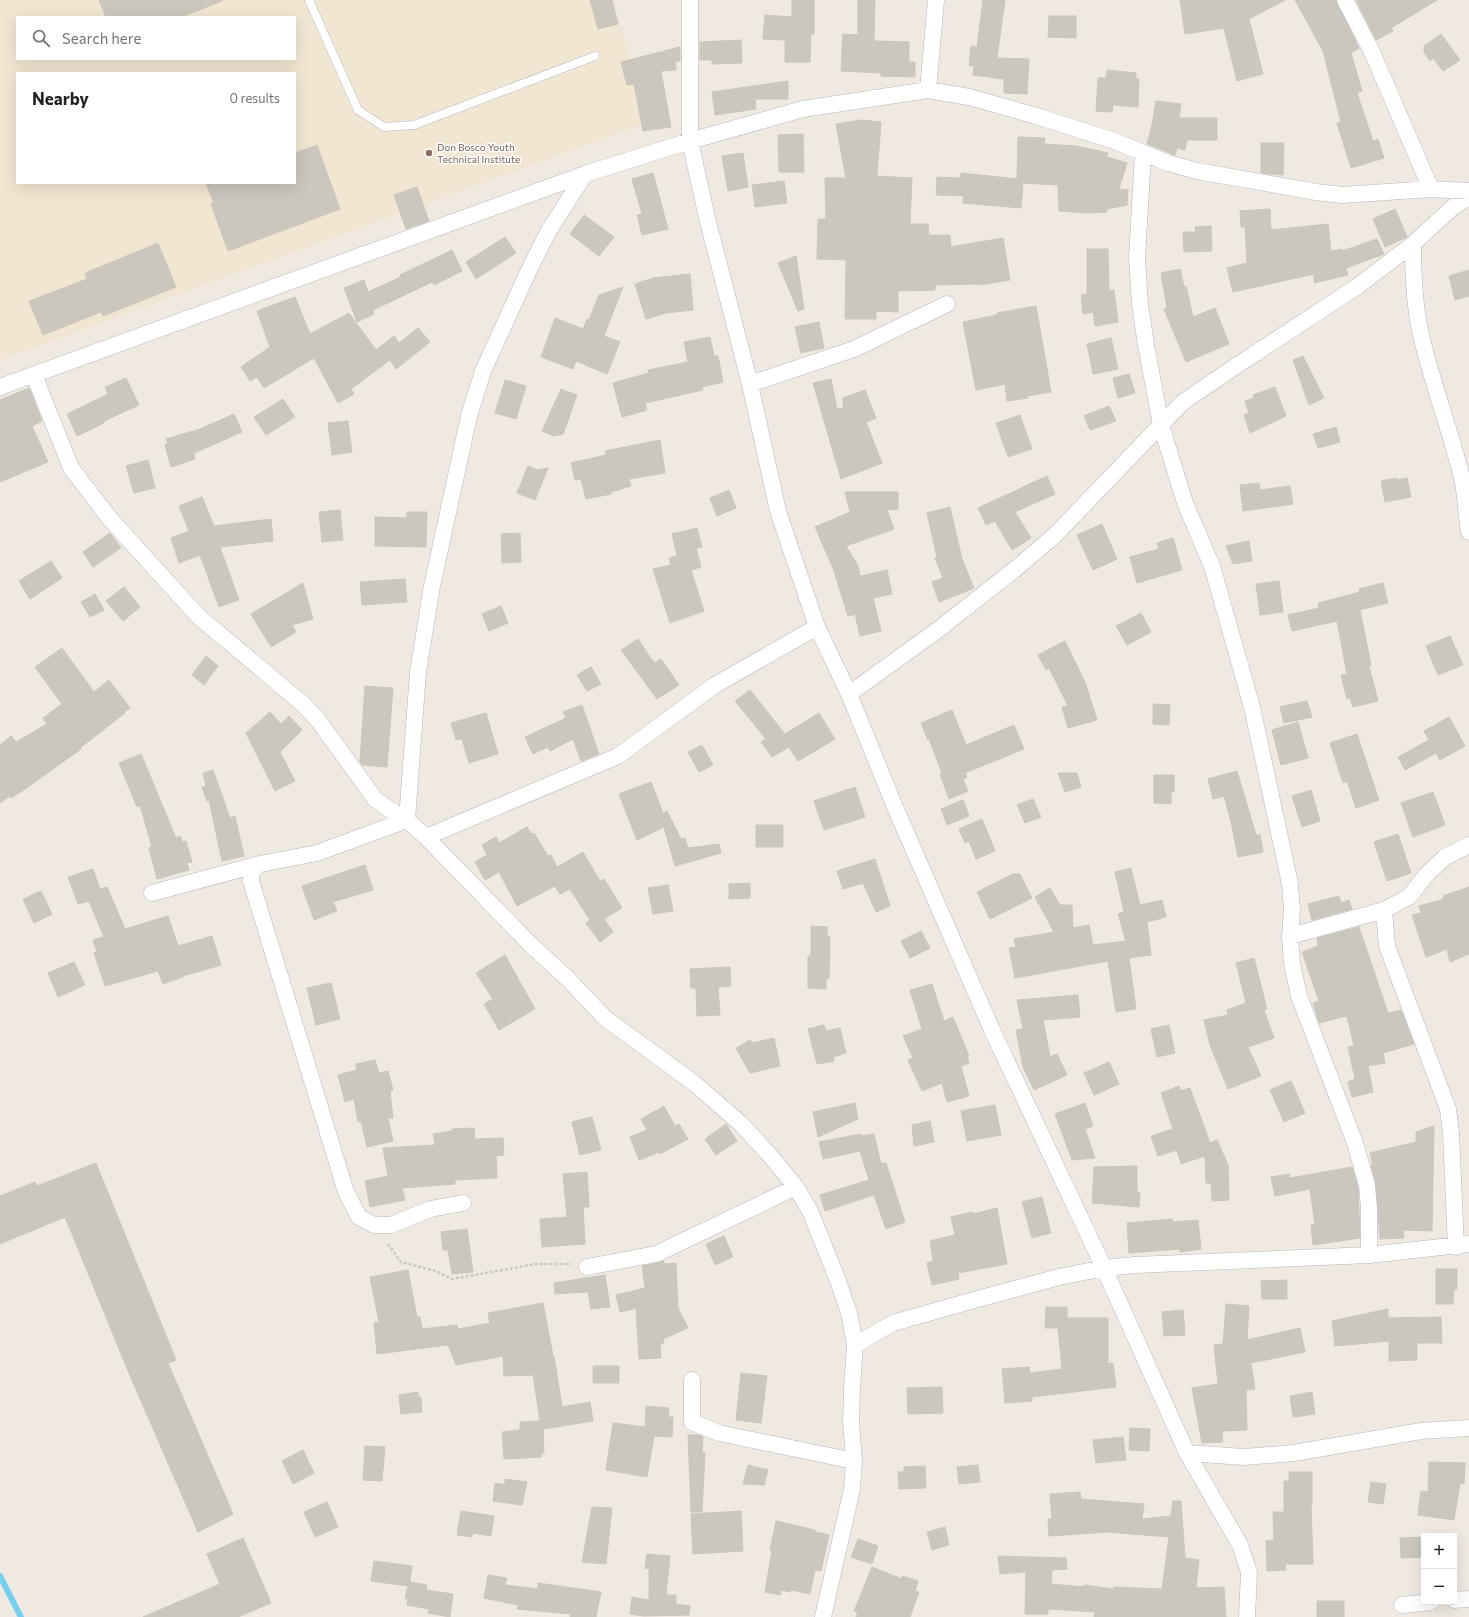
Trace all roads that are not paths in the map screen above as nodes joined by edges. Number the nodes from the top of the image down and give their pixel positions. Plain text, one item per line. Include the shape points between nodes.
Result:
1 (309, 0) edge
2 (690, 0) edge
3 (936, 0) edge
4 (1345, 0) edge
5 (595, 56) dead end
6 (928, 90) junction
7 (690, 141) junction
8 (1143, 154) junction
9 (585, 174) junction
10 (1431, 188) junction
11 (1469, 191) edge
12 (1469, 198) edge
13 (1413, 244) junction
14 (947, 304) dead end
15 (34, 375) junction
16 (750, 384) junction
17 (0, 387) edge
18 (1161, 425) junction
19 (1469, 532) edge
20 (817, 626) junction
21 (849, 694) junction
22 (408, 820) junction
23 (426, 837) junction
24 (1469, 845) edge
25 (260, 864) junction
26 (152, 893) dead end
27 (1384, 910) junction
28 (1290, 936) junction
29 (796, 1187) junction
30 (462, 1203) dead end
31 (1462, 1245) edge
32 (1369, 1256) junction
33 (587, 1267) road end
34 (1104, 1268) junction
35 (855, 1345) junction
36 (692, 1380) dead end
37 (1469, 1428) edge
38 (1187, 1453) junction
39 (854, 1461) junction
40 (1469, 1599) edge
41 (1457, 1600) edge
42 (1421, 1603) edge
43 (1402, 1605) dead end
44 (823, 1617) edge
45 (1247, 1617) edge

1 - 5 lane via 358,110 384,127 414,125
2 - 7 street
3 - 6 street
4 - 10 street via 1372,52
6 - 7 street via 803,109
6 - 8 street via 969,97 1033,115 1112,140
7 - 9 street
7 - 16 street
8 - 10 street via 1197,171 1342,196
8 - 18 street via 1138,258 1140,304
9 - 15 street
9 - 22 street via 548,232 529,270 483,371 469,416 432,586 419,665
10 - 11 street
12 - 13 street via 1454,207
13 - 18 street via 1358,286 1184,402
13 - 19 street via 1413,282 1420,333 1462,480
14 - 16 street via 854,349
15 - 17 street
15 - 22 street via 71,468 111,520 199,617 313,714 375,799
16 - 20 street via 778,511
18 - 21 street via 1055,535 939,630
18 - 28 street via 1185,504 1212,566 1252,707 1290,884
20 - 21 street
20 - 23 street via 715,684 618,756
21 - 34 street via 989,1023
22 - 23 street
22 - 25 street via 317,853
23 - 29 street via 605,1018 694,1083 741,1124
24 - 27 street via 1445,857 1426,874 1409,897
25 - 26 street
25 - 30 street via 252,871 251,881 346,1192 359,1217 374,1225 391,1225 430,1209
27 - 28 street
27 - 31 street via 1387,946 1448,1109
28 - 32 street via 1292,964 1299,996 1355,1143 1367,1185
29 - 33 street via 656,1254
29 - 35 street via 810,1211 837,1278 849,1313
31 - 32 street
32 - 34 street
34 - 35 street via 893,1323
34 - 38 street
35 - 39 street via 851,1421
36 - 39 street via 692,1422 719,1433
37 - 38 street via 1421,1431 1294,1453 1244,1457
38 - 45 street via 1240,1545 1249,1572
39 - 44 street via 852,1489
40 - 41 street
42 - 43 street

